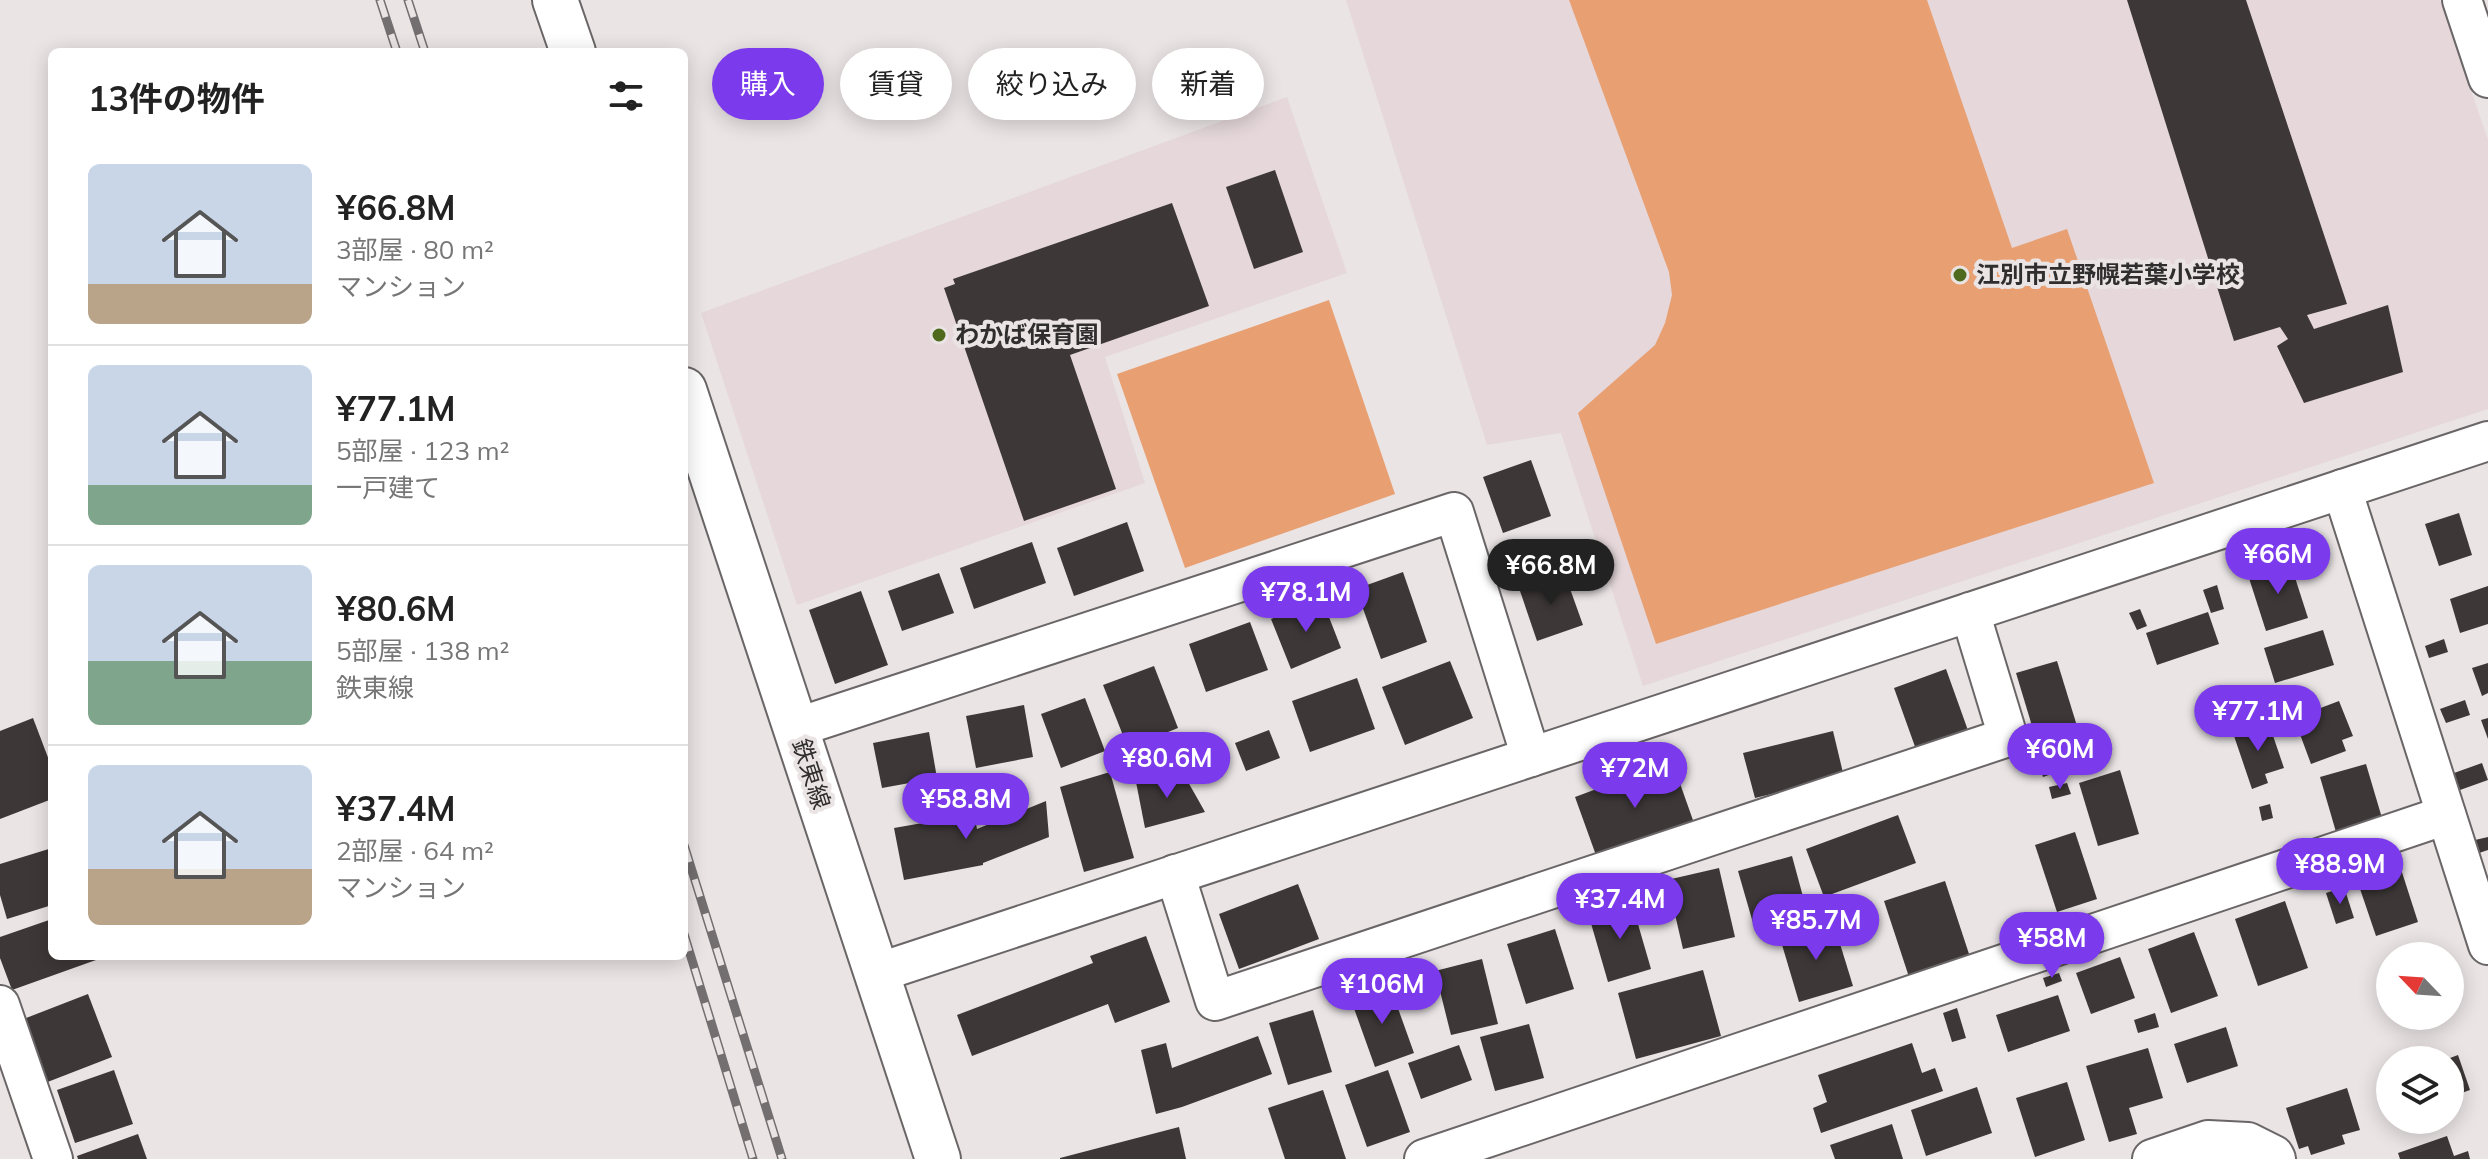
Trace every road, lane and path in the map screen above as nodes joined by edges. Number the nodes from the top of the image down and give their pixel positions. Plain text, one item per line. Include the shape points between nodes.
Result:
1 (555, 0) edge
2 (2462, 0) edge
3 (572, 48) edge
4 (2488, 78) edge
5 (688, 402) edge
6 (2488, 441) edge
7 (2342, 489) junction
8 (1970, 612) junction
9 (795, 728) junction
10 (1531, 757) junction
11 (2446, 815) junction
12 (1175, 874) junction
13 (2488, 945) edge
14 (877, 973) junction
15 (0, 1005) edge
16 (53, 1159) edge
17 (938, 1159) edge
18 (1424, 1159) edge
19 (2152, 1159) edge
20 (2276, 1159) edge

1 - 3 street
2 - 4 street
5 - 9 street, 鉄東線
6 - 7 street
7 - 8 street
7 - 11 street
8 - 10 street
8 - 12 street via 2008,737 1215,1001
9 - 10 street via 1454,512
9 - 14 street, 鉄東線
10 - 12 street
11 - 13 street
11 - 18 street
12 - 14 street
14 - 17 street, 鉄東線
15 - 16 street
19 - 20 street via 2208,1140 2248,1142

